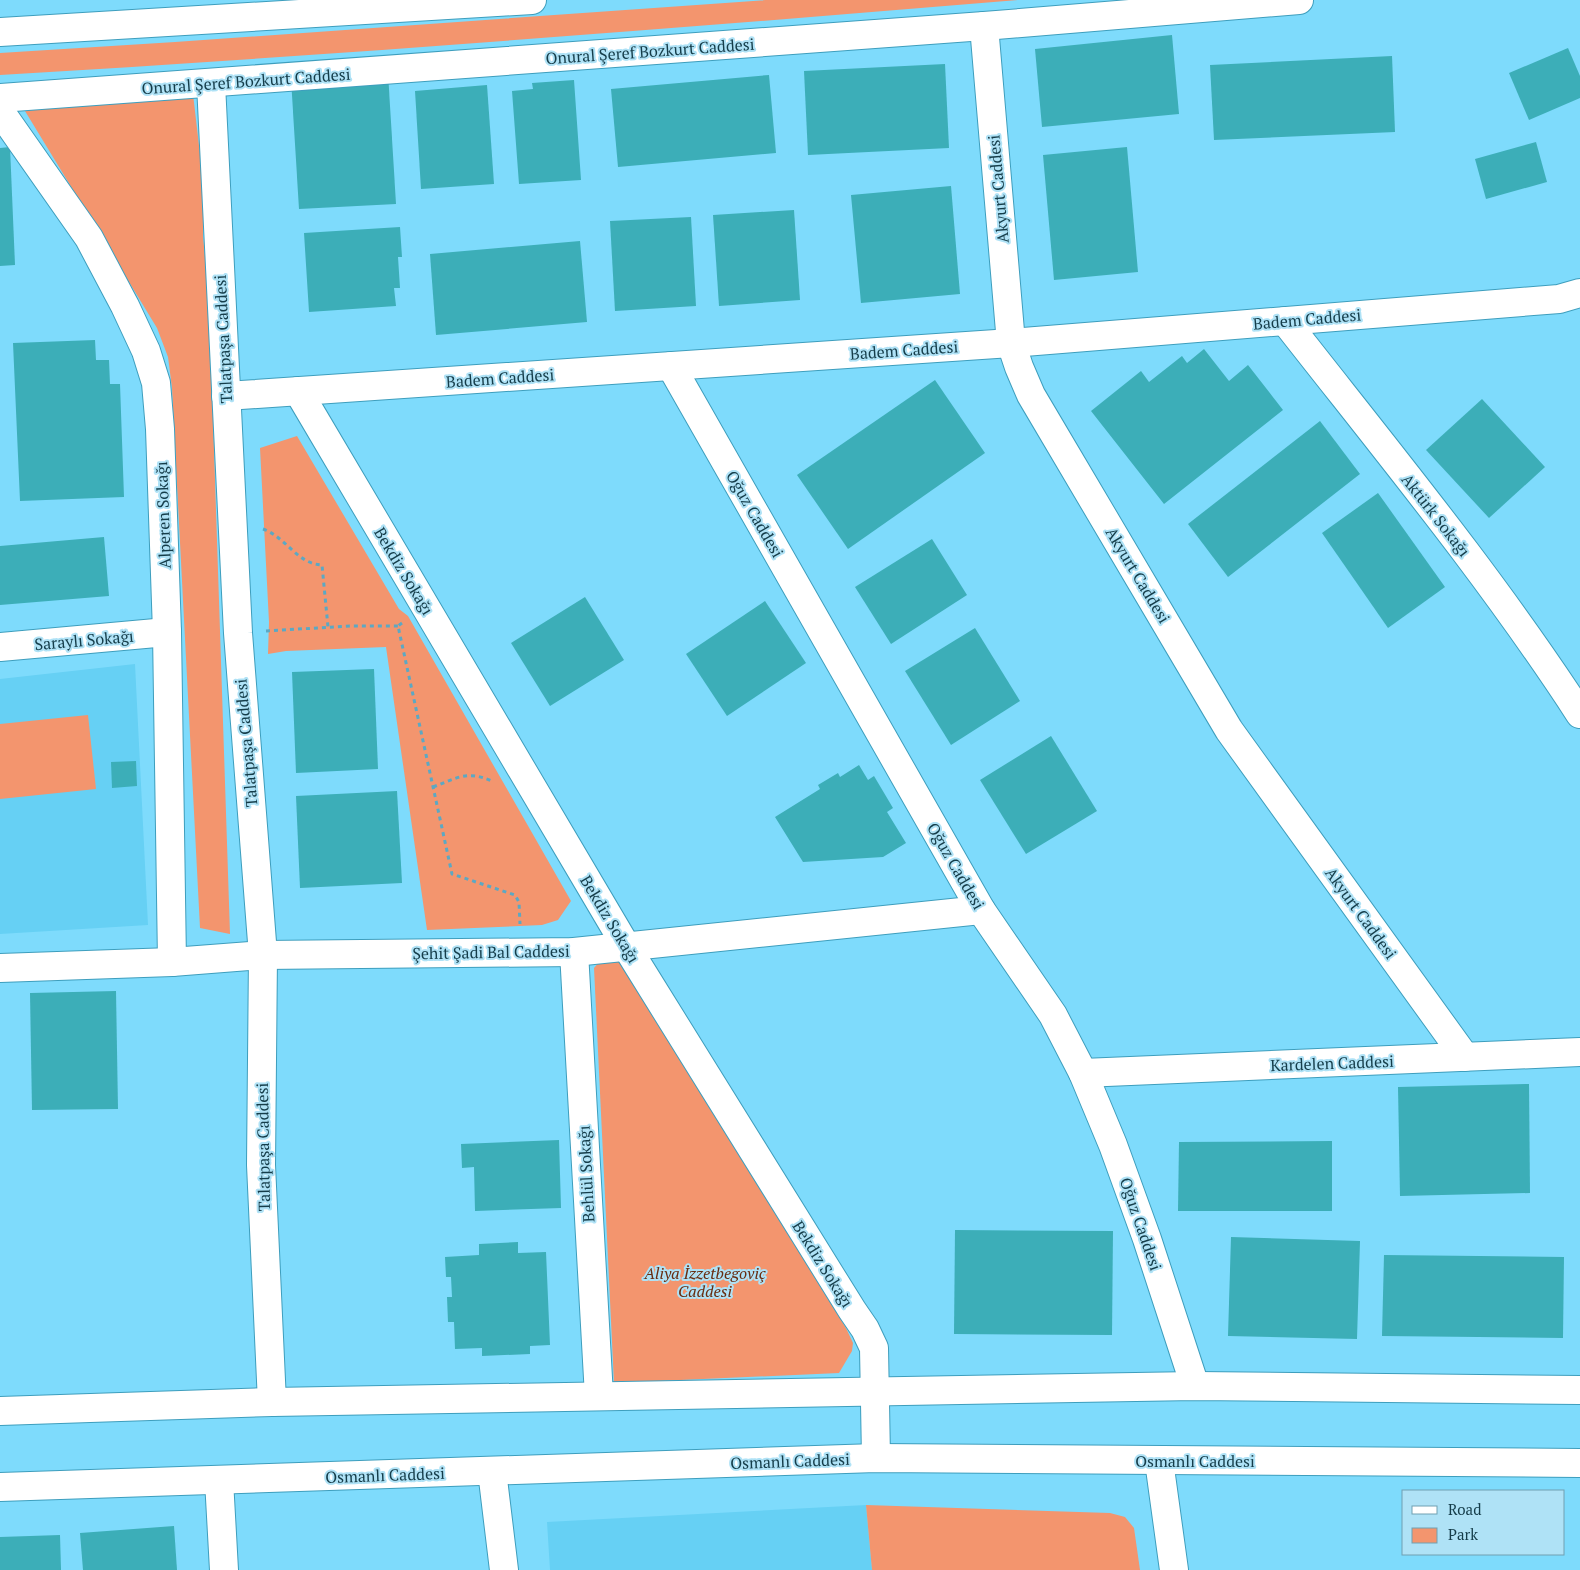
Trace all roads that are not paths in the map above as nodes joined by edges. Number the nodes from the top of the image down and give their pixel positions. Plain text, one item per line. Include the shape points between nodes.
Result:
1 (532, 0) edge
2 (1299, 0) edge
3 (984, 26) junction
4 (0, 32) edge
5 (211, 84) junction
6 (0, 98) edge
7 (0, 111) edge
8 (1580, 293) edge
9 (1285, 321) junction
10 (1012, 343) junction
11 (671, 366) junction
12 (298, 391) junction
13 (226, 396) junction
14 (167, 632) junction
15 (0, 647) edge
16 (1580, 714) edge
17 (981, 910) junction
18 (626, 946) junction
19 (574, 952) junction
20 (263, 956) junction
21 (172, 962) junction
22 (0, 968) edge
23 (1580, 1052) edge
24 (1465, 1057) junction
25 (1083, 1073) junction
26 (1195, 1386) junction
27 (1580, 1390) edge
28 (874, 1391) junction
29 (599, 1396) junction
30 (272, 1402) junction
31 (0, 1411) edge
32 (876, 1458) junction
33 (1160, 1461) junction
34 (1580, 1463) edge
35 (492, 1471) junction
36 (219, 1480) junction
37 (0, 1487) edge
38 (224, 1570) edge
39 (504, 1570) edge
40 (1174, 1570) edge

1 - 4 street
2 - 3 street, Onural Şeref Bozkurt Caddesi
3 - 5 street, Onural Şeref Bozkurt Caddesi
3 - 10 street, Akyurt Caddesi
5 - 6 street, Onural Şeref Bozkurt Caddesi
5 - 13 street, Talatpaşa Caddesi
7 - 14 street, Alperen Sokağı via 89,238 146,350 156,383 160,429
8 - 9 street, Badem Caddesi via 1559,299
9 - 10 street, Badem Caddesi
9 - 16 street, Aktürk Sokağı via 1500,598
10 - 11 street, Badem Caddesi
10 - 24 street, Akyurt Caddesi via 1031,396 1229,730
11 - 12 street, Badem Caddesi
11 - 17 street, Oğuz Caddesi
12 - 13 street, Badem Caddesi
12 - 18 street, Bekdiz Sokağı
13 - 20 street, Talatpaşa Caddesi via 238,633
14 - 15 street, Saraylı Sokağı
14 - 21 street, Alperen Sokağı
17 - 18 street, Şehit Şadi Bal Caddesi
17 - 25 street, Oğuz Caddesi via 1054,1015
18 - 19 street, Şehit Şadi Bal Caddesi
18 - 28 street, Bekdiz Sokağı via 865,1329 874,1348
19 - 20 street, Şehit Şadi Bal Caddesi
19 - 29 street, Behlül Sokağı
20 - 21 street, Şehit Şadi Bal Caddesi
20 - 30 street, Talatpaşa Caddesi via 261,1165
21 - 22 street, Şehit Şadi Bal Caddesi
23 - 24 street, Kardelen Caddesi
24 - 25 street, Kardelen Caddesi
25 - 26 street, Oğuz Caddesi via 1114,1145
26 - 27 street
26 - 28 street
28 - 29 street
28 - 32 street, Bekdiz Sokağı
29 - 30 street
30 - 31 street
32 - 33 street, Osmanlı Caddesi
32 - 35 street, Osmanlı Caddesi
33 - 34 street, Osmanlı Caddesi
33 - 40 street
35 - 36 street, Osmanlı Caddesi
35 - 39 street
36 - 37 street, Osmanlı Caddesi
36 - 38 street

